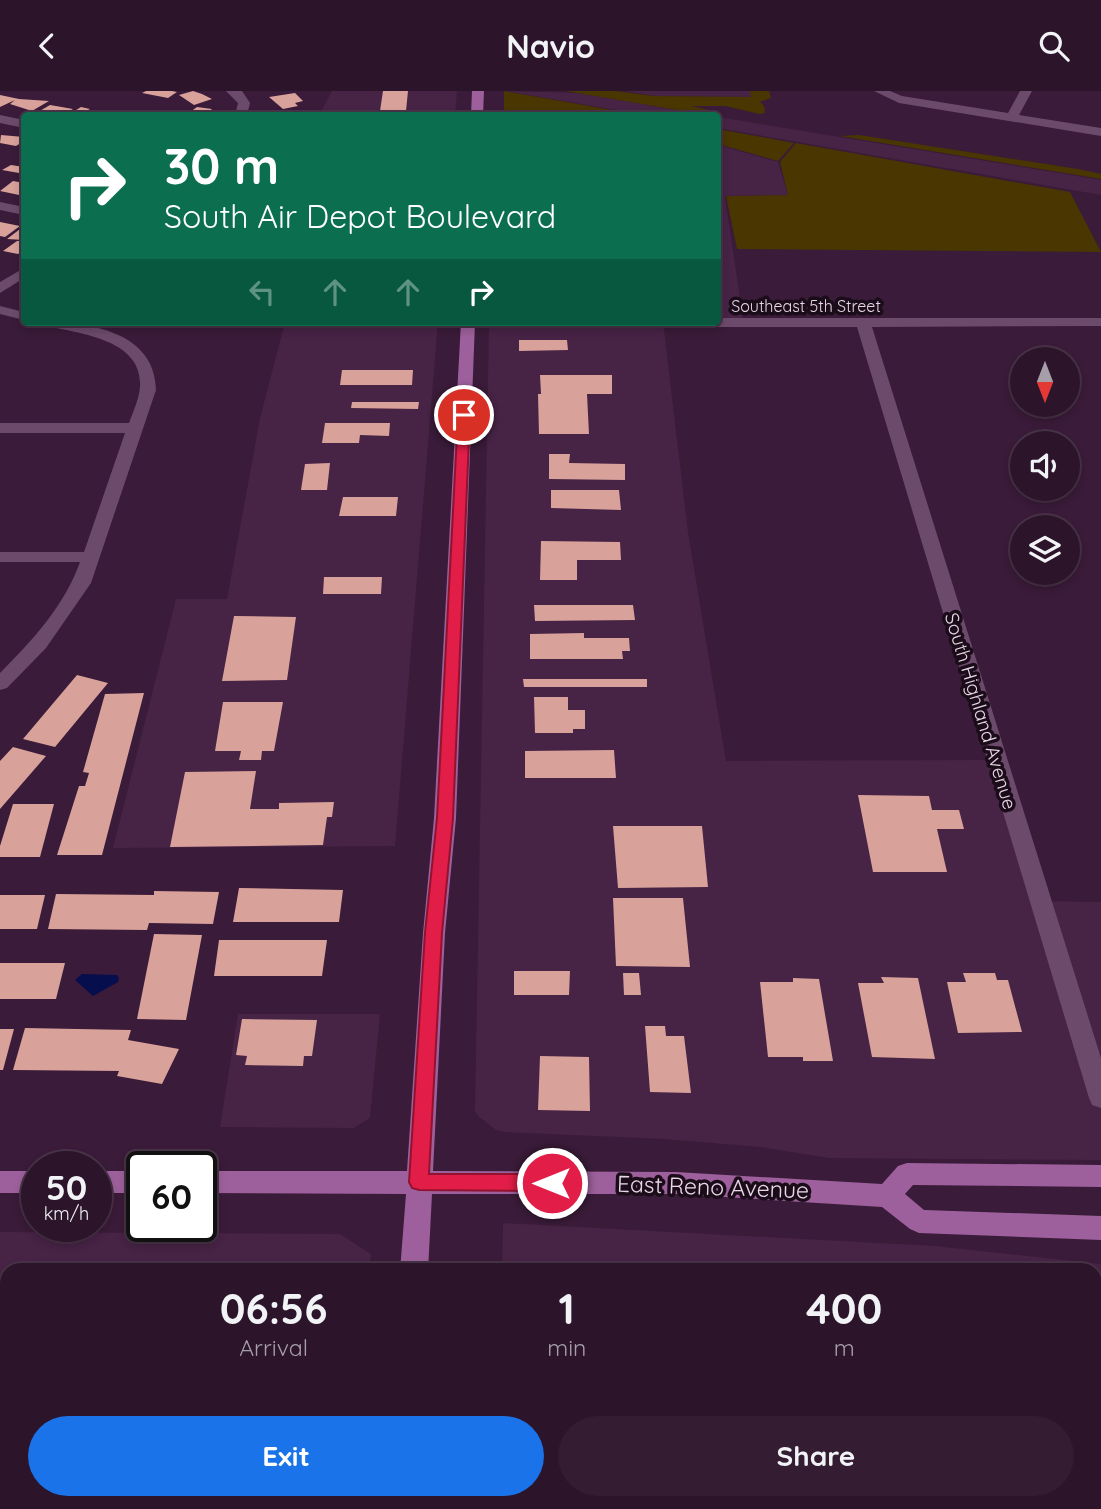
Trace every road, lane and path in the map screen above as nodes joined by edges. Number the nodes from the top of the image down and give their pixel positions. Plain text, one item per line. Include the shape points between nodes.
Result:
1 (478, 91) edge
2 (880, 91) edge
3 (1026, 91) edge
4 (235, 93) edge
5 (242, 112) edge
6 (477, 112) edge
7 (1011, 118) junction
8 (0, 119) edge
9 (21, 123) edge
10 (1101, 132) edge
11 (0, 205) edge
12 (21, 210) edge
13 (21, 274) edge
14 (0, 289) edge
15 (0, 310) edge
16 (21, 315) edge
17 (721, 323) edge
18 (1101, 323) edge
19 (863, 324) junction
20 (65, 326) edge
21 (468, 326) edge
22 (0, 428) edge
23 (134, 428) junction
24 (0, 557) edge
25 (91, 557) junction
26 (0, 684) edge
27 (1101, 1098) edge
28 (1101, 1176) edge
29 (0, 1182) edge
30 (21, 1182) edge
31 (217, 1182) edge
32 (419, 1182) junction
33 (888, 1196) junction
34 (1101, 1228) edge
35 (414, 1263) edge

1 - 6 main road
2 - 7 street via 899,99
3 - 7 street
4 - 5 street via 244,103
7 - 10 street
8 - 9 street
11 - 12 street
13 - 14 street
15 - 16 street
17 - 19 street, Southeast 5th Street
18 - 19 street, Southeast 5th Street
19 - 27 street, South Highland Avenue
20 - 23 street via 124,344 142,360 148,390
21 - 32 main road via 445,818
22 - 23 street
23 - 25 street
24 - 25 street
25 - 26 street via 82,583 39,644
28 - 33 main road via 907,1174
29 - 30 main road
31 - 32 main road, East Reno Avenue
32 - 33 main road, East Reno Avenue via 676,1183
32 - 35 main road
33 - 34 main road via 919,1221

